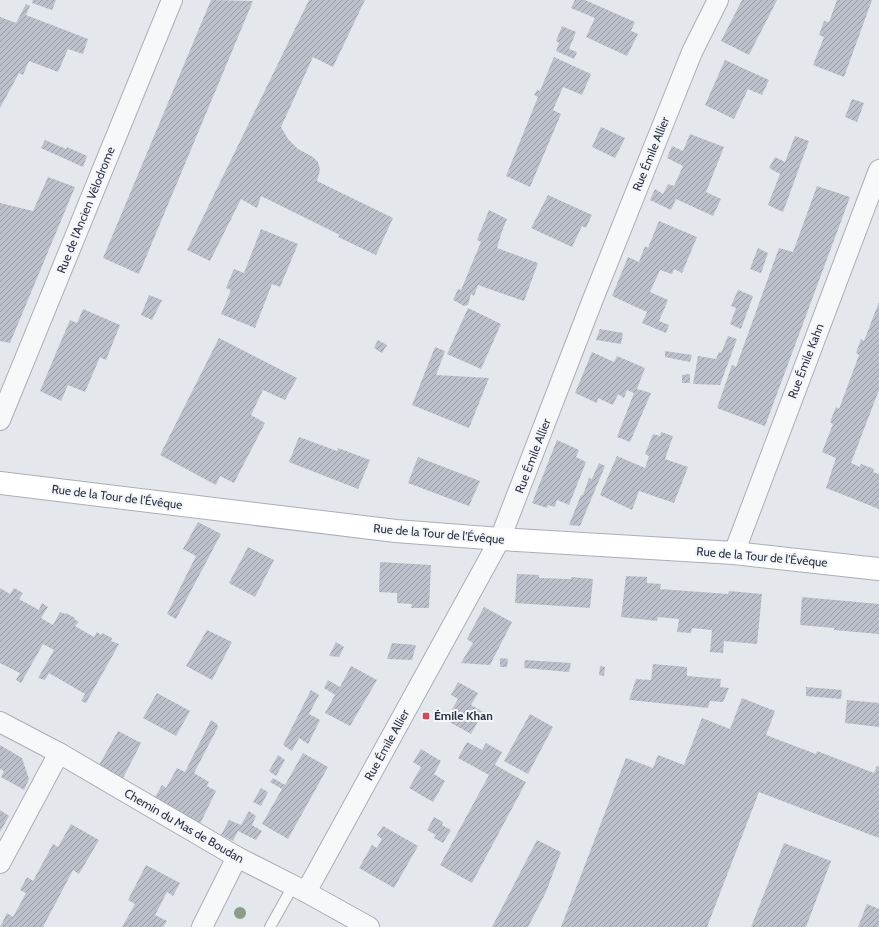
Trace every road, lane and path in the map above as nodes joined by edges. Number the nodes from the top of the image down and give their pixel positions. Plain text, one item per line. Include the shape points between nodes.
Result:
1 (172, 0) edge
2 (718, 0) edge
3 (879, 170) edge
4 (0, 420) edge
5 (0, 483) edge
6 (500, 539) junction
7 (734, 553) junction
8 (879, 569) edge
9 (0, 722) edge
10 (59, 753) junction
11 (237, 857) junction
12 (0, 862) edge
13 (299, 889) junction
14 (204, 926) edge
15 (270, 927) edge
16 (369, 927) edge

1 - 4 street, Rue de l'Ancien Vélodrome
2 - 6 street, Rue Émile Allier via 692,52
3 - 7 street, Rue Émile Kahn
5 - 6 street, Rue de la Tour de l'Évêque via 396,531
6 - 7 street, Rue de la Tour de l'Évêque
6 - 13 street, Rue Émile Allier
7 - 8 street, Rue de la Tour de l'Évêque
9 - 10 street, Chemin du Mas de Boudan
10 - 11 street, Chemin du Mas de Boudan
10 - 12 street
11 - 13 street, Chemin du Mas de Boudan
11 - 14 street
13 - 15 lane
13 - 16 street, Chemin du Mas de Boudan

